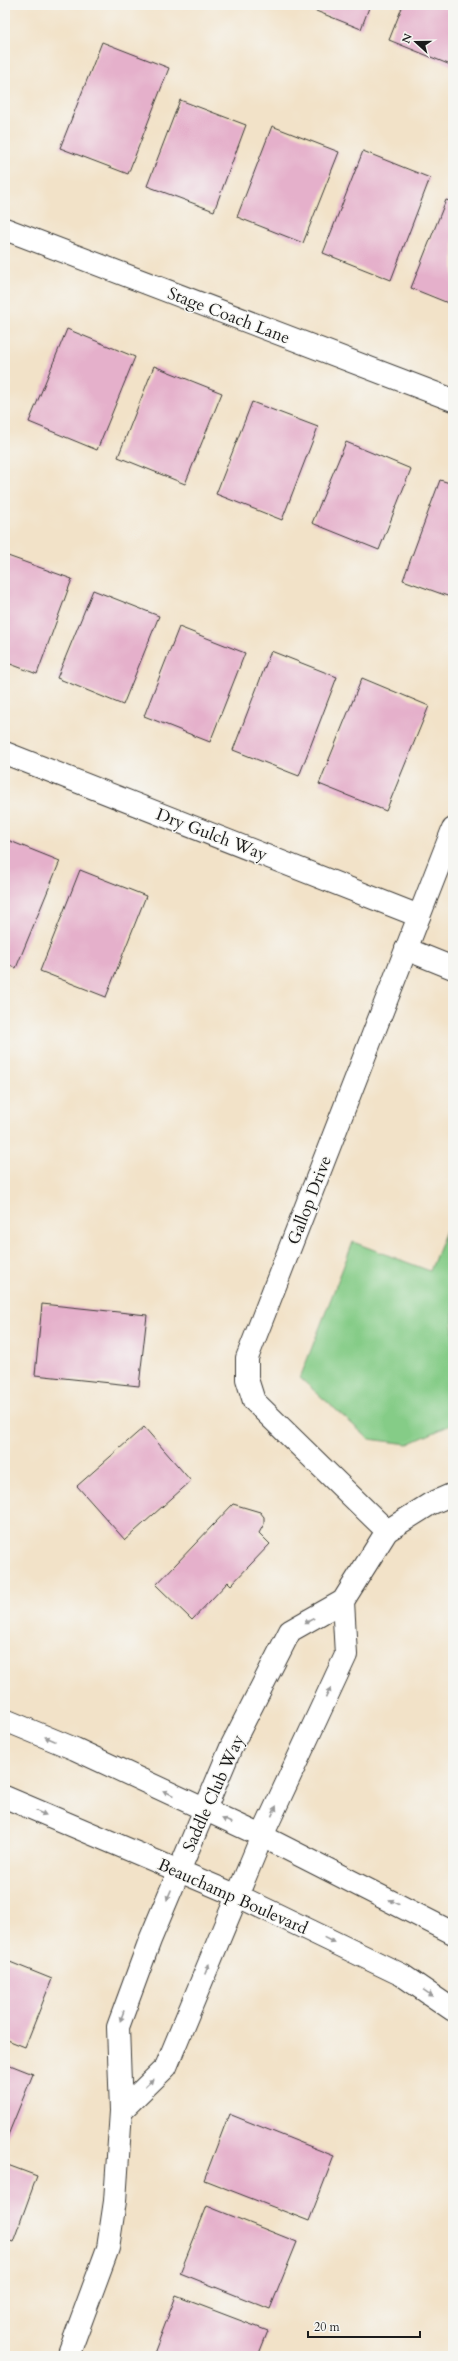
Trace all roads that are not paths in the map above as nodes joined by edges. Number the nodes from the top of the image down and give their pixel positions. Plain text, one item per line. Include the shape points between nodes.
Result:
1 (5, 229) edge
2 (453, 400) edge
3 (5, 753) edge
4 (453, 829) edge
5 (419, 916) junction
6 (406, 950) junction
7 (453, 968) edge
8 (453, 1494) edge
9 (387, 1531) junction
10 (343, 1602) junction
11 (5, 1720) edge
12 (5, 1797) edge
13 (203, 1810) junction
14 (262, 1836) junction
15 (179, 1871) junction
16 (238, 1896) junction
17 (453, 1933) edge
18 (453, 2010) edge
19 (121, 2110) junction
20 (68, 2356) edge

1 - 2 street, Stage Coach Lane
3 - 5 street, Dry Gulch Way
4 - 5 street, Gallop Drive
5 - 6 street, Gallop Drive
6 - 7 street
6 - 9 street, Gallop Drive via 247,1358 247,1379 254,1401
8 - 9 street, Saddle Club Way via 430,1504
9 - 10 street, Saddle Club Way
10 -> 13 street, Saddle Club Way via 290,1631 232,1745
14 -> 10 street via 346,1655
13 -> 11 street via 75,1749
12 -> 15 street, Beauchamp Boulevard
14 -> 13 street
13 - 15 street, Saddle Club Way
14 - 16 street
17 -> 14 street
15 - 16 street, Beauchamp Boulevard
15 -> 19 street, Saddle Club Way via 118,2027
16 -> 18 street, Beauchamp Boulevard via 402,1975
19 -> 16 street via 166,2067
19 - 20 street, Saddle Club Way via 115,2201 108,2248

